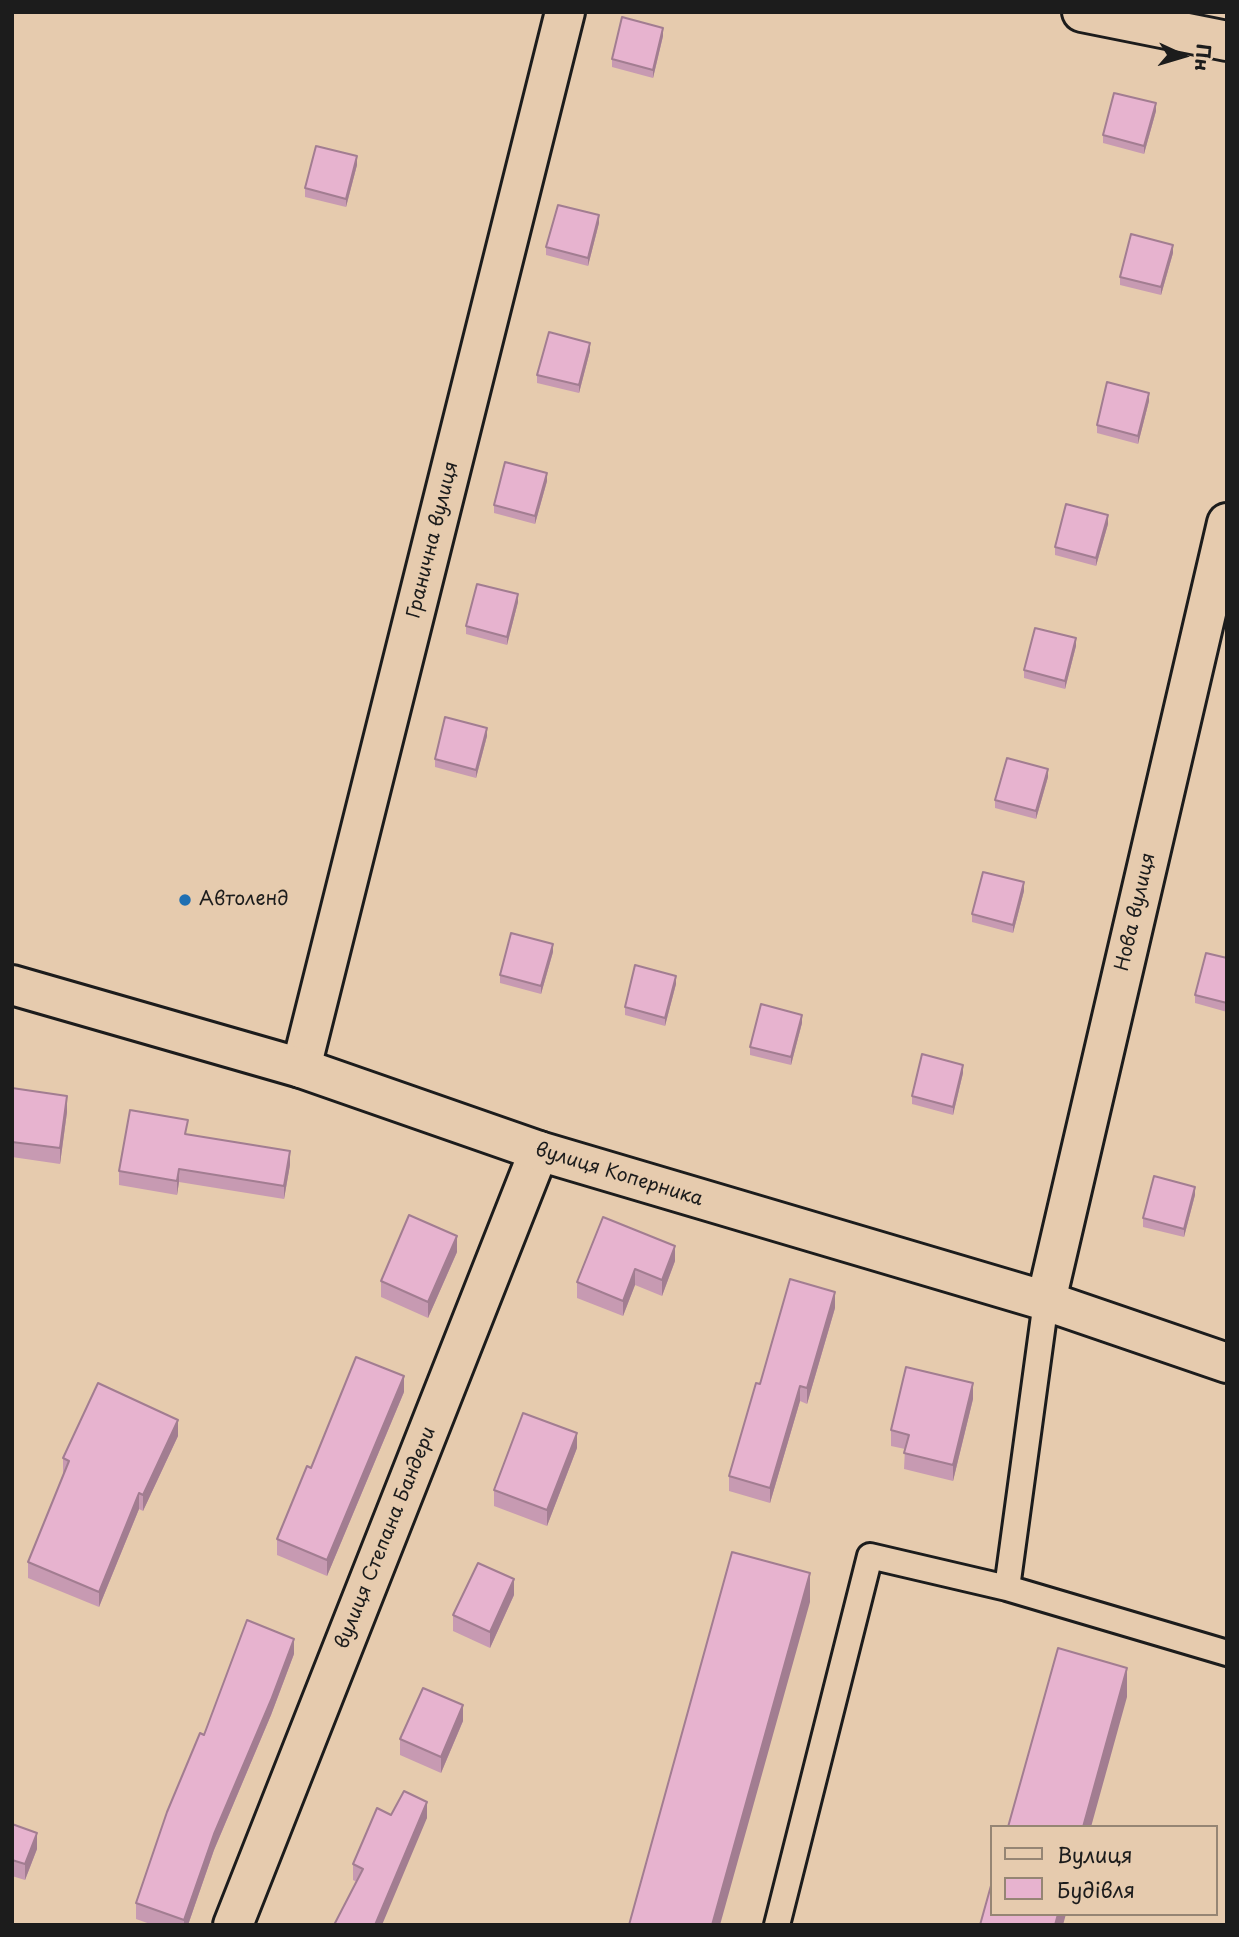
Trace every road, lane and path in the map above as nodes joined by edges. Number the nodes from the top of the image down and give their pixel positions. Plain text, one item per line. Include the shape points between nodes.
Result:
1 (565, 12) edge
2 (1082, 12) edge
3 (1227, 41) edge
4 (1227, 523) edge
5 (12, 985) edge
6 (300, 1068) junction
7 (539, 1151) junction
8 (1046, 1301) junction
9 (1227, 1363) edge
10 (1007, 1588) junction
11 (1227, 1653) edge
12 (233, 1925) edge
13 (776, 1925) edge

1 - 6 street, Гранична вулиця
2 - 3 street
4 - 8 street, Нова вулиця
5 - 6 street, вулиця Коперника
6 - 7 street, вулиця Коперника
7 - 8 street, вулиця Коперника
7 - 12 street, вулиця Степана Бандери
8 - 9 street, вулиця Коперника
8 - 10 lane
10 - 11 lane
10 - 13 lane via 870,1556

